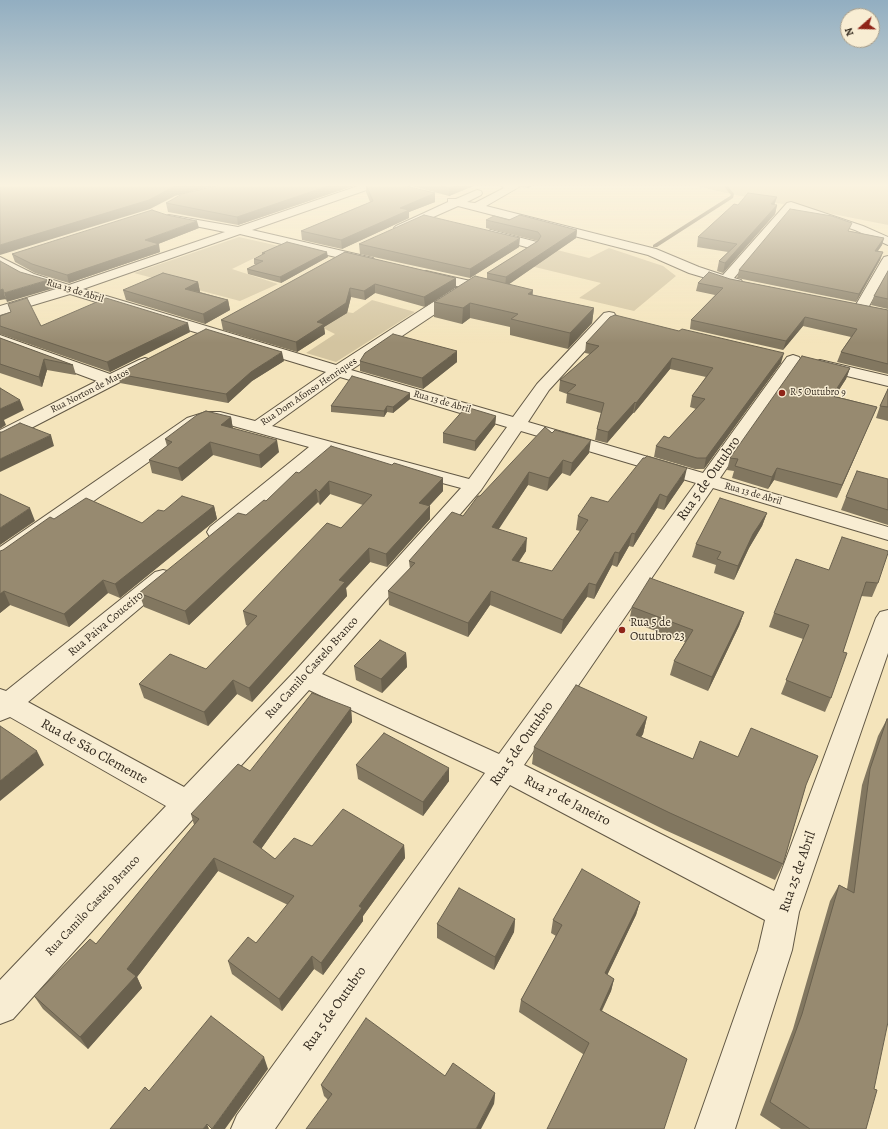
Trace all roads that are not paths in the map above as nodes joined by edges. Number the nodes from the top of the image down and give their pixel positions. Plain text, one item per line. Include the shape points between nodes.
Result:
1 (221, 238) edge
2 (269, 238) edge
3 (506, 238) edge
4 (596, 238) edge
5 (763, 238) edge
6 (363, 246) edge
7 (520, 253) edge
8 (343, 255) junction
9 (15, 256) edge
10 (888, 260) edge
11 (0, 261) edge
12 (381, 264) edge
13 (322, 266) edge
14 (412, 271) edge
15 (726, 280) junction
16 (476, 281) junction
17 (748, 286) edge
18 (71, 290) junction
19 (508, 294) edge
20 (846, 305) edge
21 (861, 308) junction
22 (0, 311) edge
23 (874, 311) edge
24 (608, 316) dead end
25 (227, 320) edge
26 (207, 331) junction
27 (0, 340) edge
28 (186, 342) edge
29 (159, 356) edge
30 (338, 371) junction
31 (110, 380) junction
32 (888, 381) edge
33 (519, 424) junction
34 (258, 427) junction
35 (0, 437) edge
36 (323, 445) junction
37 (708, 481) junction
38 (474, 486) junction
39 (888, 534) edge
40 (200, 546) edge
41 (0, 557) edge
42 (181, 562) edge
43 (888, 618) edge
44 (304, 677) junction
45 (3, 705) edge
46 (505, 769) junction
47 (188, 804) junction
48 (783, 912) junction
49 (0, 1006) edge
50 (251, 1129) edge
51 (715, 1129) edge

1 - 18 street
2 - 8 street
3 - 7 street via 533,244
4 - 15 street via 652,252
5 - 15 street
6 - 8 street
8 - 12 street
8 - 13 street
9 - 11 street
10 - 21 street
11 - 18 street, Rua 13 de Abril via 29,277
14 - 16 street
15 - 17 street
16 - 19 street
16 - 30 street, Rua Dom Afonso Henriques
18 - 22 street
18 - 26 street, Rua 13 de Abril
20 - 21 street
21 - 23 street
24 - 33 street, Rua Camilo Castelo Branco via 543,387
25 - 26 street
26 - 28 street
26 - 30 street, Rua 13 de Abril
27 - 31 street
29 - 31 street, Rua Norton de Matos
30 - 33 street, Rua 13 de Abril
30 - 34 street, Rua Dom Afonso Henriques
31 - 35 street, Rua Norton de Matos
32 - 37 street, Rua 5 de Outubro via 786,358
33 - 37 street, Rua 13 de Abril
33 - 38 street, Rua Camilo Castelo Branco
34 - 36 street
34 - 41 street, Rua Dom Afonso Henriques via 220,417 201,418
36 - 38 street
36 - 40 street
37 - 39 street, Rua 13 de Abril
37 - 46 street, Rua 5 de Outubro
38 - 44 street, Rua Camilo Castelo Branco
42 - 45 street, Rua Paiva Couceiro
43 - 48 street, Rua 25 de Abril
44 - 46 street, Rua 1º de Janeiro
44 - 47 street, Rua Camilo Castelo Branco
45 - 47 street, Rua de São Clemente
46 - 48 street, Rua 1º de Janeiro
46 - 50 street, Rua 5 de Outubro
47 - 49 street, Rua Camilo Castelo Branco
48 - 51 street, Rua 25 de Abril via 775,950

